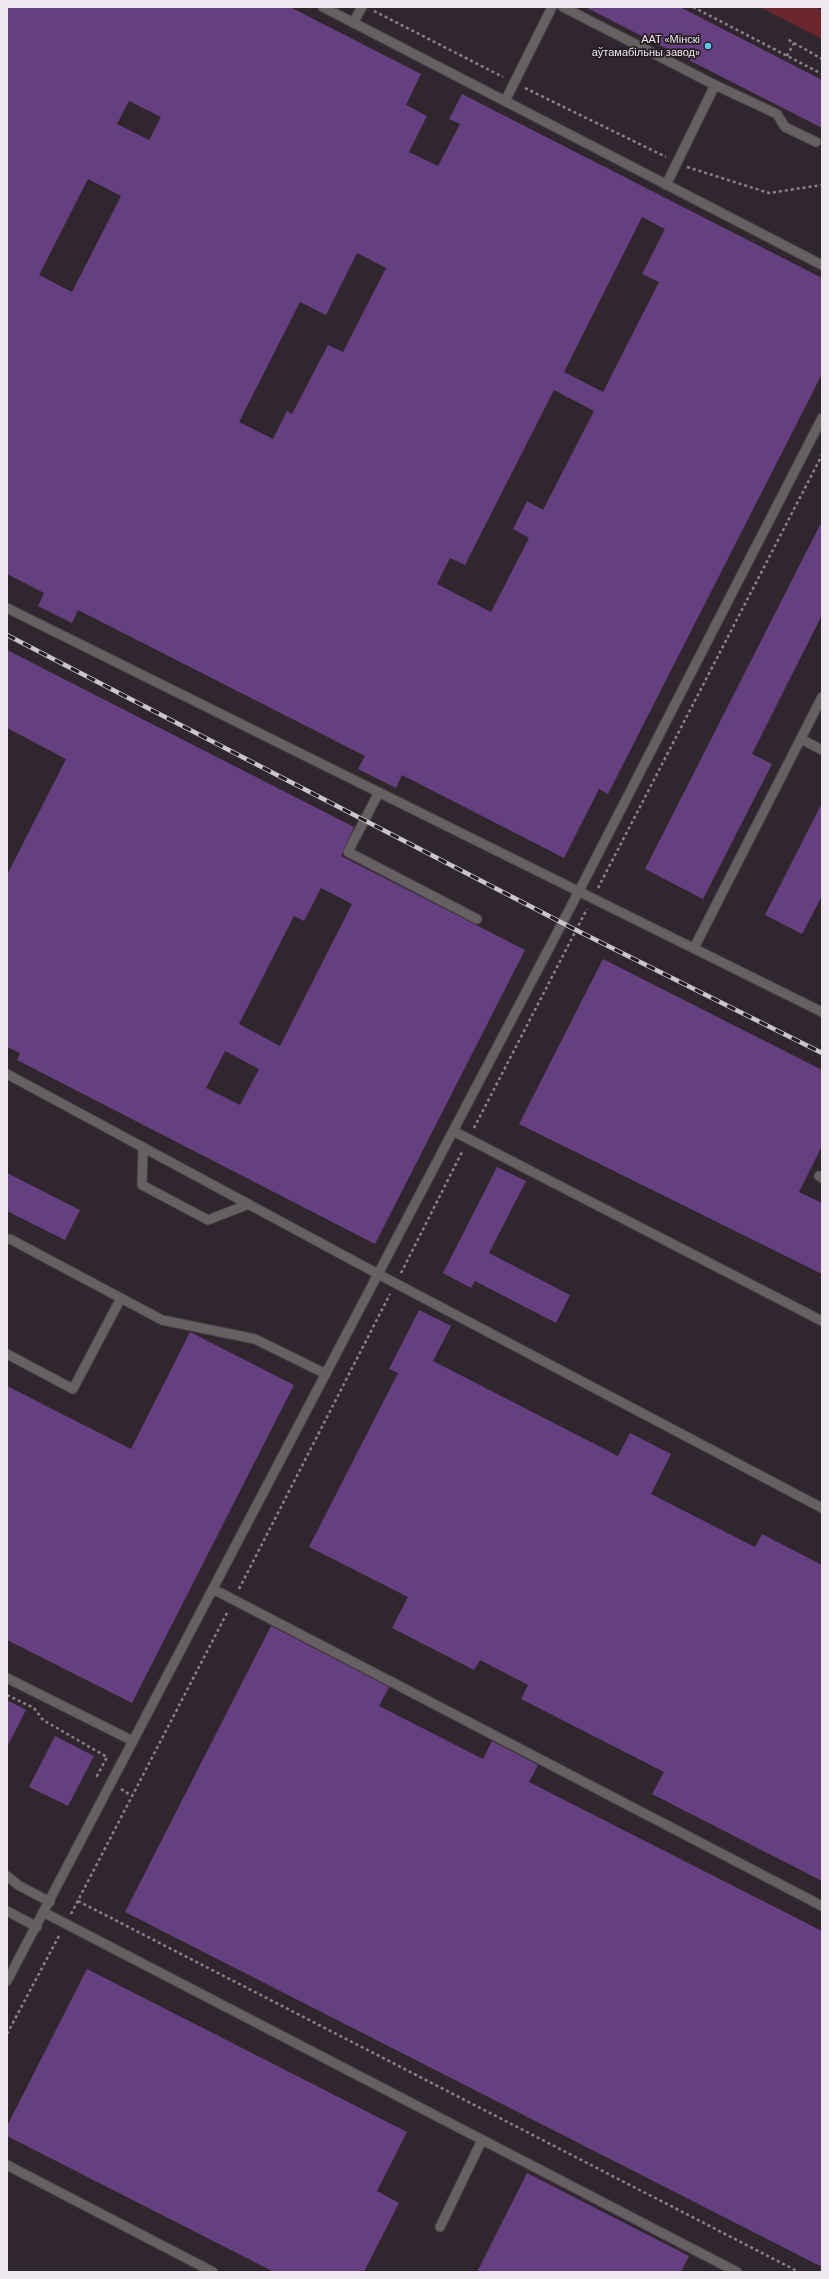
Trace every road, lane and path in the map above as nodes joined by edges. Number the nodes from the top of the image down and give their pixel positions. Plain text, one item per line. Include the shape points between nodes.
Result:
1 (323, 7) edge
2 (362, 7) edge
3 (367, 7) edge
4 (552, 7) edge
5 (563, 7) edge
6 (693, 7) edge
7 (354, 23) junction
8 (788, 39) dead end
9 (794, 43) junction
10 (787, 56) junction
11 (822, 59) edge
12 (822, 74) edge
13 (514, 82) junction
14 (715, 85) junction
15 (505, 101) junction
16 (816, 142) dead end
17 (677, 162) junction
18 (666, 185) junction
19 (822, 186) edge
20 (822, 265) edge
21 (822, 418) edge
22 (822, 455) edge
23 (7, 608) edge
24 (822, 698) edge
25 (801, 739) junction
26 (822, 750) edge
27 (379, 792) junction
28 (579, 891) junction
29 (593, 898) junction
30 (477, 919) dead end
31 (694, 948) junction
32 (822, 1012) edge
33 (7, 1074) edge
34 (454, 1131) junction
35 (469, 1139) junction
36 (143, 1147) junction
37 (249, 1204) junction
38 (10, 1239) dead end
39 (378, 1274) junction
40 (395, 1283) junction
41 (121, 1298) junction
42 (822, 1320) edge
43 (7, 1354) edge
44 (326, 1374) junction
45 (822, 1508) edge
46 (213, 1589) junction
47 (234, 1600) junction
48 (7, 1678) edge
49 (7, 1695) edge
50 (132, 1741) junction
51 (111, 1783) junction
52 (132, 1796) junction
53 (7, 1876) edge
54 (78, 1901) junction
55 (50, 1902) junction
56 (822, 1906) edge
57 (7, 1911) edge
58 (45, 1913) junction
59 (66, 1923) junction
60 (37, 1927) junction
61 (7, 1981) edge
62 (7, 2034) edge
63 (482, 2140) junction
64 (7, 2165) edge
65 (440, 2226) dead end
66 (213, 2272) edge
67 (737, 2272) edge
68 (799, 2272) edge

1 - 7 lane
2 - 7 lane
3 - 13 path
4 - 13 lane
5 - 14 lane
6 - 10 path
7 - 15 lane
8 - 9 path
9 - 10 path
9 - 11 path
10 - 12 path
13 - 15 lane
13 - 17 path
14 - 16 lane via 777,114 785,127
14 - 17 lane
15 - 18 lane
17 - 18 lane
17 - 19 path via 696,171 769,193
18 - 20 lane
21 - 28 lane
22 - 29 path
23 - 27 lane
24 - 25 lane
25 - 26 lane
25 - 31 lane
27 - 28 lane
27 - 30 lane via 348,852
28 - 29 lane
28 - 34 lane
29 - 31 lane
29 - 35 path
31 - 32 lane
33 - 36 lane
34 - 35 lane
34 - 39 lane
35 - 40 path
35 - 42 lane
36 - 37 lane
36 - 37 lane via 142,1185 208,1220
37 - 39 lane
38 - 41 lane
39 - 40 lane
39 - 44 lane
40 - 45 lane
40 - 47 path
41 - 43 lane via 73,1389
41 - 44 lane via 162,1320 255,1339
44 - 46 lane
46 - 47 lane
46 - 50 lane
47 - 52 path
47 - 56 lane
48 - 50 lane
49 - 51 path via 34,1708 43,1720 107,1757 97,1776
50 - 51 lane
51 - 52 path
51 - 55 lane
52 - 54 path
53 - 55 lane via 18,1885
54 - 59 path
54 - 68 path
55 - 58 lane
57 - 60 lane
58 - 59 lane
58 - 60 lane
59 - 62 path
59 - 63 lane
60 - 61 lane
63 - 65 lane
63 - 67 lane
64 - 66 lane

